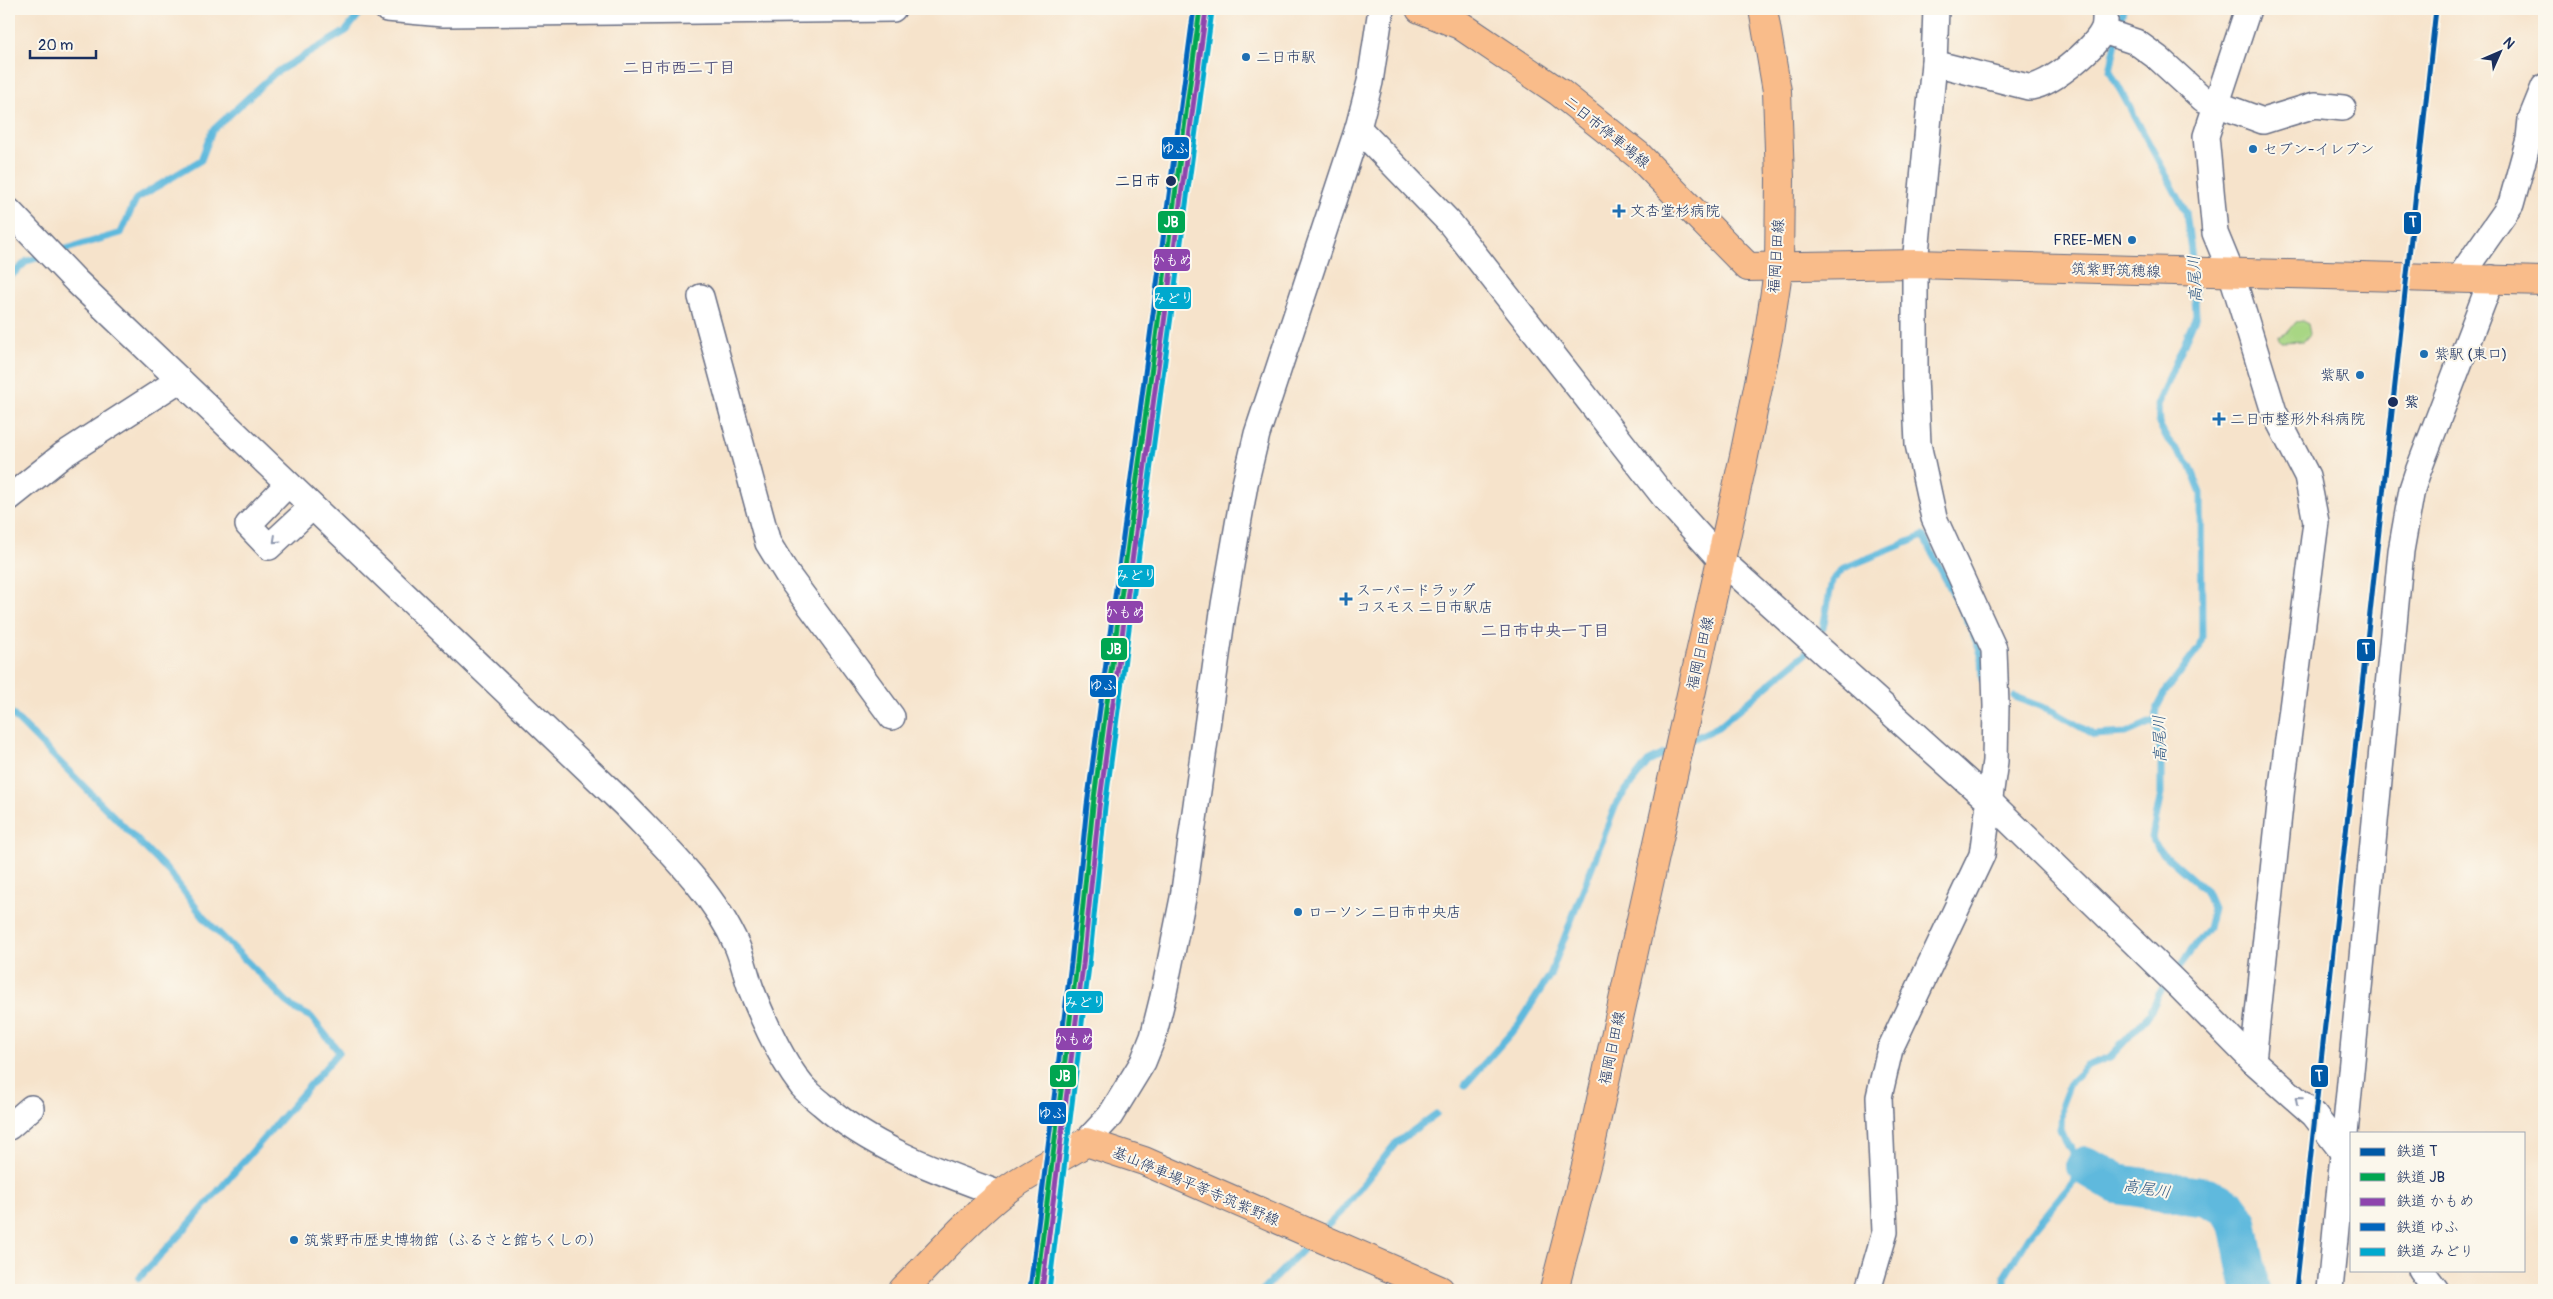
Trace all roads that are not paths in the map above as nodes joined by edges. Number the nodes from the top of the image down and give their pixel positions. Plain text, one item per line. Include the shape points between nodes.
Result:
1 (387, 9) edge
2 (894, 9) edge
3 (1381, 9) edge
4 (1420, 9) edge
5 (1763, 9) edge
6 (1936, 9) edge
7 (2248, 9) edge
8 (662, 10) edge
9 (2113, 28) edge
10 (1934, 63) junction
11 (2544, 87) edge
12 (2216, 103) junction
13 (2343, 108) dead end
14 (1358, 128) junction
15 (2537, 136) edge
16 (9, 211) edge
17 (1915, 264) junction
18 (1779, 265) junction
19 (2223, 272) junction
20 (2459, 278) junction
21 (2492, 278) junction
22 (2544, 281) edge
23 (701, 297) dead end
24 (179, 380) junction
25 (288, 484) junction
26 (9, 498) edge
27 (312, 507) junction
28 (1721, 560) junction
29 (892, 717) dead end
30 (1990, 802) junction
31 (2253, 1061) junction
32 (31, 1108) dead end
33 (9, 1127) edge
34 (1086, 1142) junction
35 (2347, 1157) edge
36 (1000, 1194) junction
37 (2422, 1272) edge
38 (903, 1290) edge
39 (1440, 1290) edge
40 (1554, 1290) edge
41 (1868, 1290) edge
42 (2330, 1290) edge
43 (2436, 1290) edge

1 - 8 street via 443,14
2 - 8 street
3 - 14 street via 1370,82
4 - 18 main road, 二日市停車場線 via 1460,25 1559,92 1638,155 1748,267
5 - 18 main road, 福岡日田線 via 1777,90
6 - 10 street
7 - 12 street
9 - 10 street via 2085,53 2035,87
9 - 12 street via 2158,58 2203,99
10 - 17 street
11 - 15 street via 2531,118
12 - 13 street via 2263,121 2315,105
12 - 19 street via 2206,136 2215,233
14 - 28 street via 1450,223 1665,498
14 - 34 street via 1257,434 1245,484 1222,615 1182,898 1153,1037 1126,1091 1110,1116
15 - 20 street via 2511,204
16 - 24 street via 76,282
17 - 18 main road, 筑紫野筑穂線
17 - 19 main road, 筑紫野筑穂線
17 - 30 street via 1918,444 1934,518 1994,649 1996,727
18 - 28 main road, 福岡日田線 via 1768,338
19 - 20 main road, 筑紫野筑穂線
19 - 31 street via 2274,412 2307,476 2316,522 2282,786
20 - 21 main road, 筑紫野筑穂線
21 - 22 main road, 筑紫野筑穂線
21 - 35 street via 2417,474 2401,551
23 - 29 street via 768,543 789,578
24 - 25 street
24 - 26 street via 63,455
25 - 27 street
27 -> 25 street via 269,547 248,525
27 - 36 street via 624,804 666,848 712,903 737,946 751,988 777,1045 803,1087 842,1122 870,1140
28 - 30 street
28 - 40 main road, 福岡日田線 via 1588,1158
30 - 31 street
30 - 41 street via 1982,855 1890,1049 1880,1098 1885,1232
35 -> 31 street via 2314,1115
32 - 33 street
34 - 36 main road
34 - 39 main road, 基山停車場平等寺筑紫野線 via 1144,1161
35 - 42 street
36 - 38 main road
37 - 43 street

